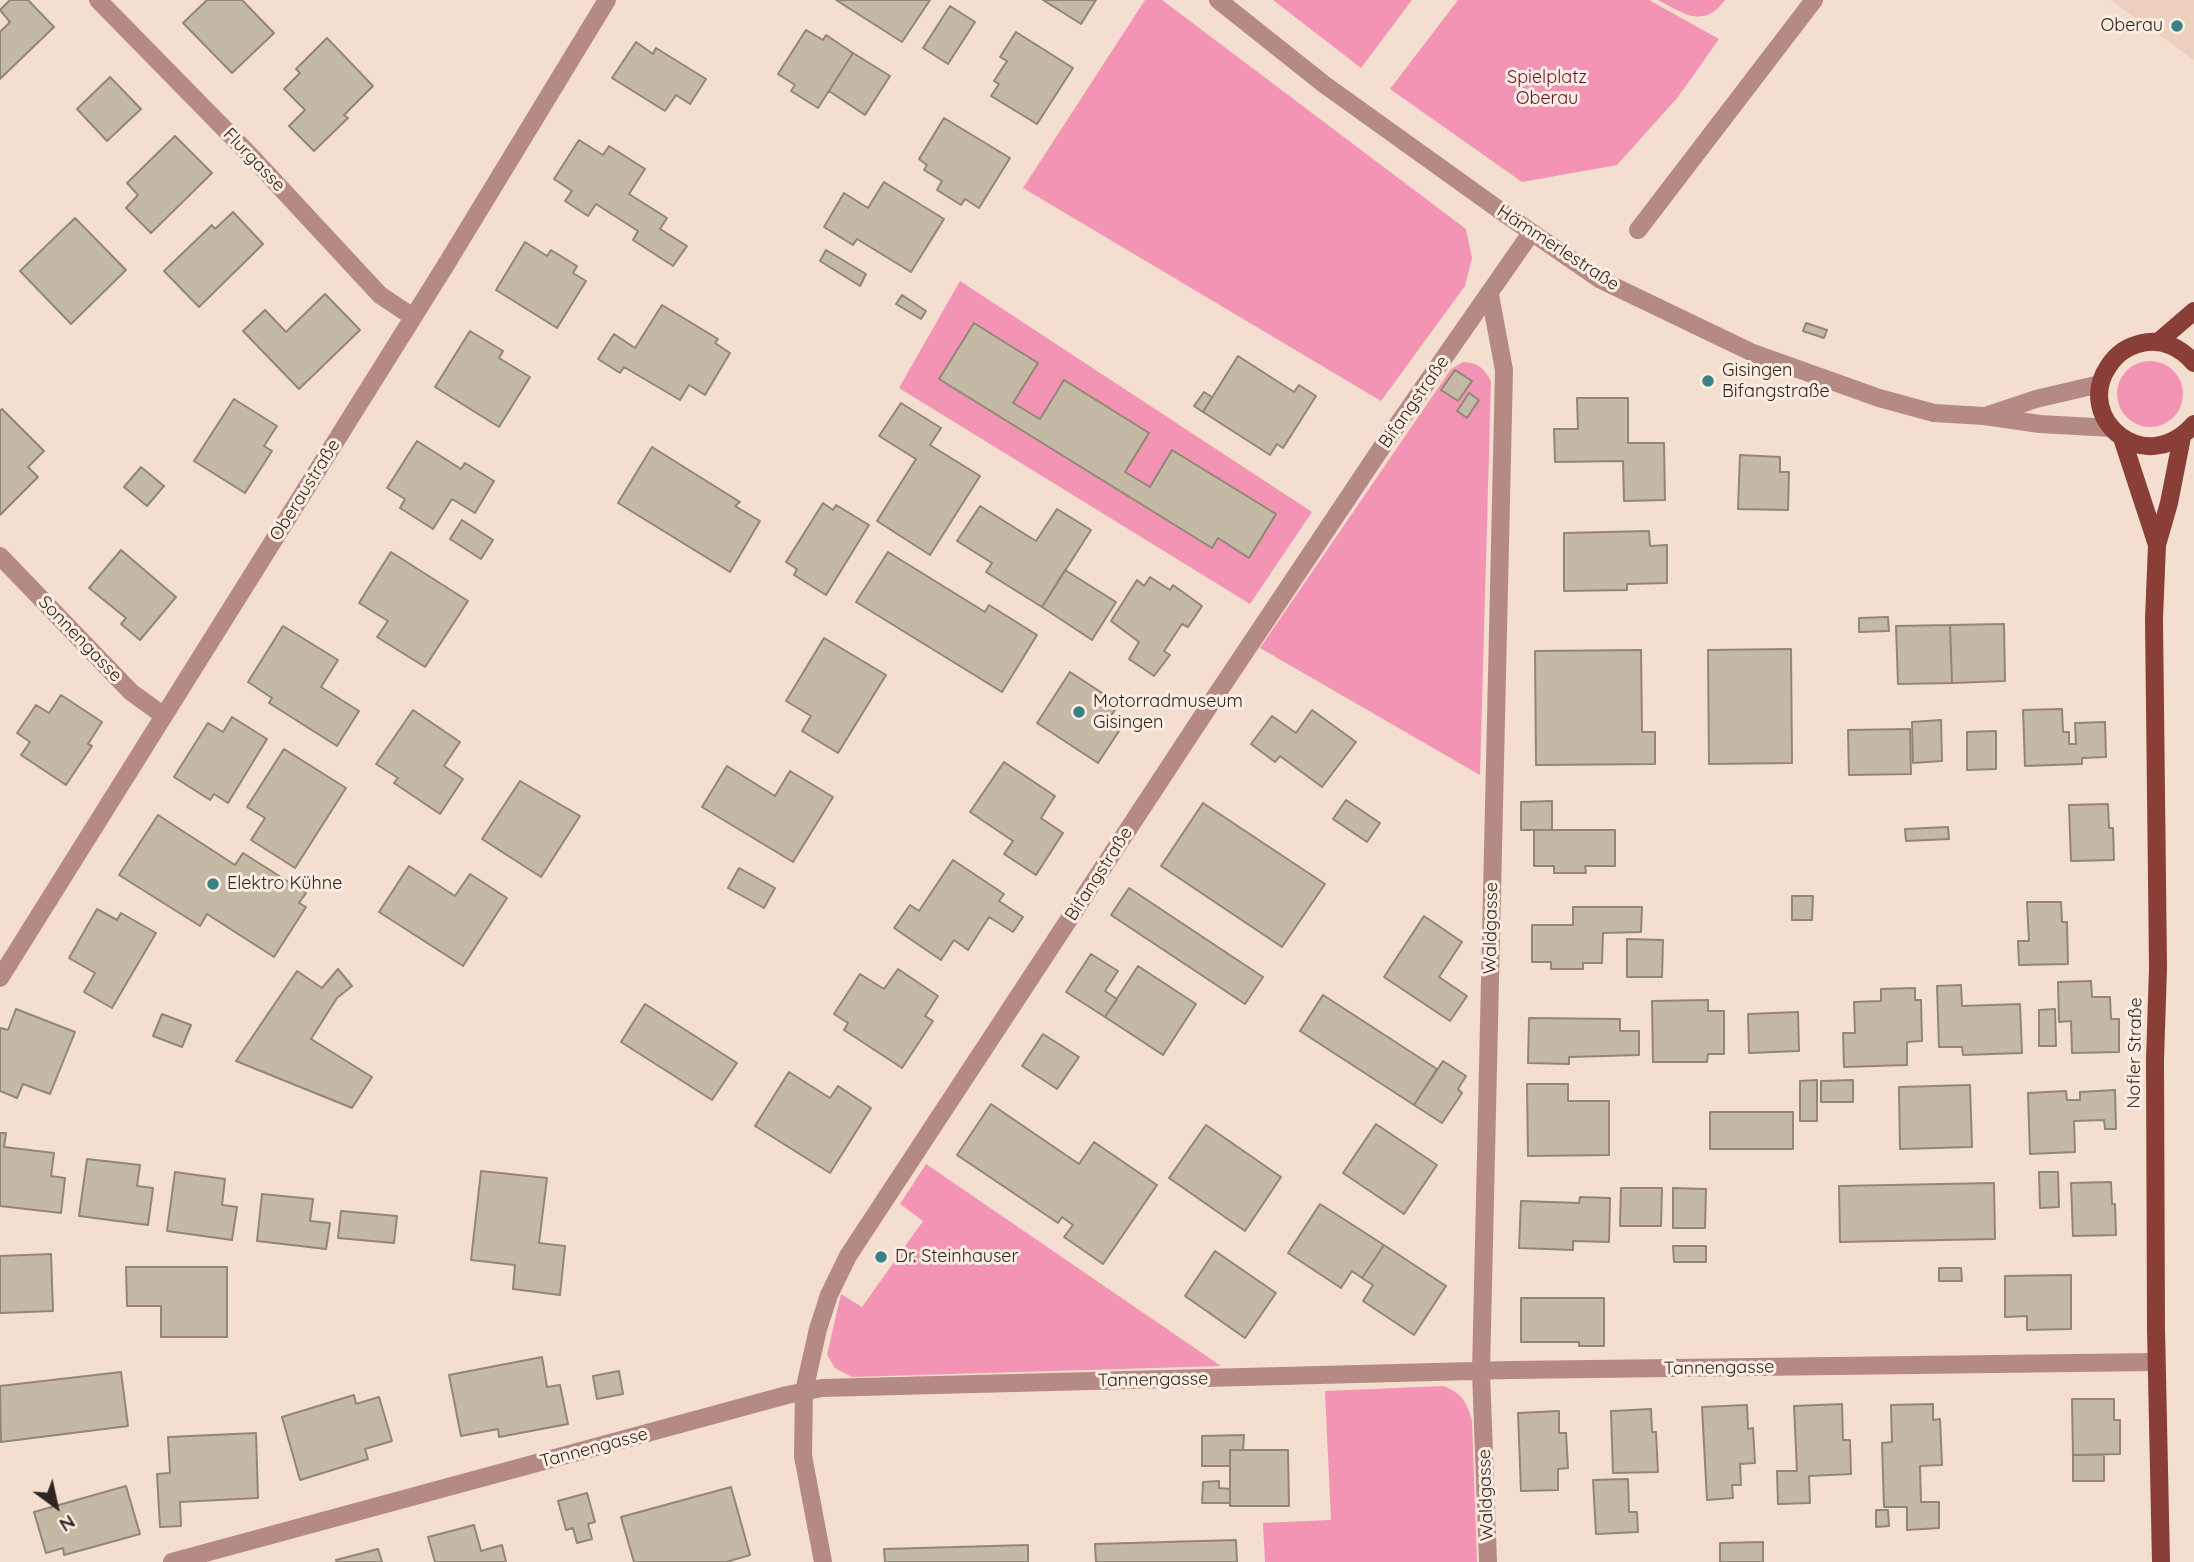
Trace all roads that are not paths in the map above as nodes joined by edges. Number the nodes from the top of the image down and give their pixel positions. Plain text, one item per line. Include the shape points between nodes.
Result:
1 (98, 0) edge
2 (607, 0) edge
3 (1218, 0) edge
4 (1814, 0) edge
5 (1638, 230) dead end
6 (1531, 233) junction
7 (1490, 295) junction
8 (2194, 311) edge
9 (413, 317) junction
10 (2158, 342) junction
11 (2194, 363) edge
12 (2100, 384) junction
13 (1984, 416) junction
14 (2188, 430) edge
15 (2117, 433) junction
16 (2157, 545) junction
17 (0, 556) edge
18 (164, 716) junction
19 (0, 978) edge
20 (2156, 1362) junction
21 (1481, 1372) junction
22 (804, 1391) junction
23 (172, 1562) edge
24 (823, 1562) edge
25 (1488, 1562) edge
26 (2161, 1562) edge

1 - 9 street, Flurgasse via 380,295
2 - 9 street, Oberaustraße
3 - 6 street, Hämmerlestraße via 1325,85
4 - 5 street
6 - 7 street, Bifangstraße
6 - 13 street, Hämmerlestraße via 1601,280 1753,353 1879,398 1934,412
7 - 21 street, Waldgasse via 1504,370
7 - 22 street, Bifangstraße via 1384,444 848,1256 829,1295
8 - 10 main road
9 - 18 street, Oberaustraße
10 - 11 main road via 2174,346
10 - 12 main road via 2132,345 2121,352
12 - 13 street, Hämmerlestraße
12 - 15 main road, Nofler Straße via 2101,408
13 - 15 street, Hämmerlestraße
14 - 15 main road, Nofler Straße via 2171,443 2146,446
14 - 16 main road, Nofler Straße
15 - 16 main road, Nofler Straße
16 - 20 main road, Nofler Straße
17 - 18 street, Sonnengasse via 131,692
18 - 19 street, Oberaustraße
20 - 21 street, Tannengasse
20 - 26 main road, Nofler Straße
21 - 22 street, Tannengasse
21 - 25 street, Waldgasse
22 - 23 street, Tannengasse
22 - 24 street, Bifangstraße via 803,1456

